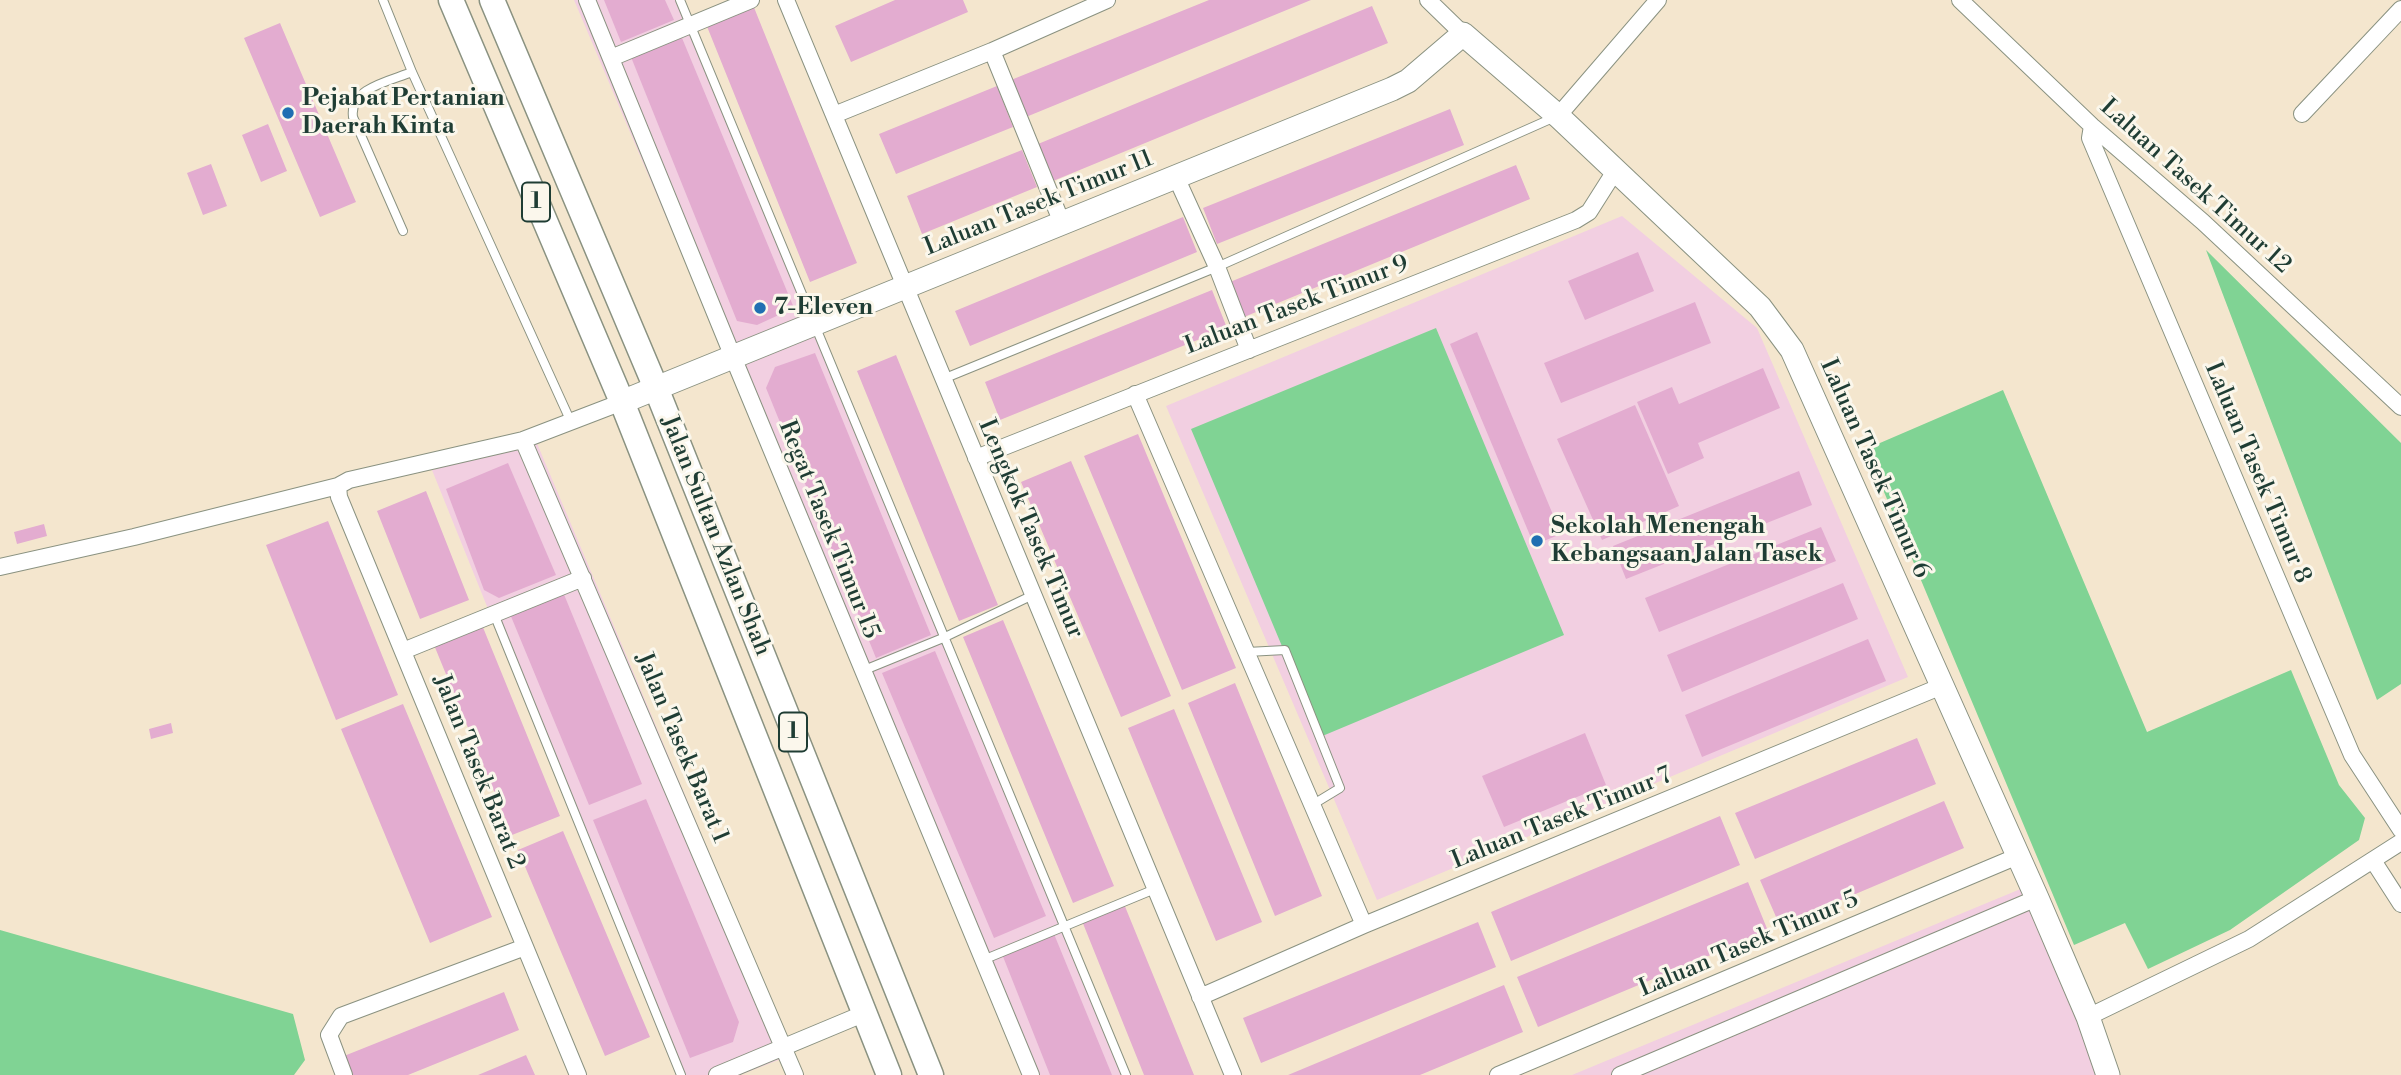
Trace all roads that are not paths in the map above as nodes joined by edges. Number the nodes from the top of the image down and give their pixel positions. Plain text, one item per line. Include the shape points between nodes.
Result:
1 (383, 0) edge
2 (451, 0) edge
3 (492, 0) edge
4 (587, 0) edge
5 (680, 0) edge
6 (751, 0) edge
7 (786, 0) edge
8 (1107, 0) edge
9 (1428, 0) edge
10 (1658, 0) edge
11 (1960, 0) edge
12 (2401, 9) edge
13 (690, 25) junction
14 (1463, 34) junction
15 (992, 51) junction
16 (611, 58) junction
17 (412, 72) junction
18 (2302, 114) dead end
19 (834, 115) junction
20 (1558, 116) junction
21 (2092, 126) junction
22 (1615, 171) junction
23 (1176, 177) junction
24 (1062, 223) junction
25 (402, 231) dead end
26 (1217, 267) junction
27 (905, 287) junction
28 (814, 324) junction
29 (1249, 350) junction
30 (733, 357) junction
31 (943, 379) junction
32 (656, 388) junction
33 (1135, 394) junction
34 (622, 402) junction
35 (2401, 407) edge
36 (571, 422) junction
37 (523, 440) junction
38 (976, 458) junction
39 (338, 486) junction
40 (0, 567) edge
41 (583, 578) junction
42 (1033, 595) junction
43 (494, 614) junction
44 (943, 638) junction
45 (403, 651) junction
46 (1247, 652) junction
47 (862, 671) junction
48 (1942, 686) junction
49 (1312, 805) junction
50 (2401, 830) edge
51 (2401, 842) edge
52 (2018, 856) junction
53 (2374, 862) junction
54 (1155, 889) junction
55 (2037, 898) junction
56 (2401, 904) edge
57 (1364, 925) junction
58 (1064, 926) junction
59 (525, 947) junction
60 (983, 960) junction
61 (1200, 997) junction
62 (863, 1014) junction
63 (2088, 1017) junction
64 (784, 1047) junction
65 (344, 1075) edge
66 (578, 1075) edge
67 (681, 1075) edge
68 (717, 1075) edge
69 (795, 1075) edge
70 (889, 1075) edge
71 (931, 1075) edge
72 (1031, 1075) edge
73 (1126, 1075) edge
74 (1233, 1075) edge
75 (1498, 1075) edge
76 (1620, 1075) edge
77 (2108, 1075) edge

1 - 17 lane
2 - 34 main road, Jalan Sultan Azlan Shah / 1
3 - 32 main road, Jalan Sultan Azlan Shah / 1
4 - 16 street, Regat Tasek Timur 15
5 - 13 lane
6 - 13 street
7 - 19 street, Lengkok Tasek Timur
8 - 15 street
9 - 14 street, Laluan Tasek Timur 6
10 - 20 street
11 - 21 street, Laluan Tasek Timur 12
12 - 18 street
13 - 16 street
13 - 28 lane
14 - 20 street, Laluan Tasek Timur 6
14 - 23 street, Laluan Tasek Timur 11 via 1392,89
15 - 19 street
15 - 24 street
16 - 30 street, Regat Tasek Timur 15
17 - 25 lane via 367,90 352,108
17 - 36 lane
19 - 27 street, Lengkok Tasek Timur
20 - 22 street, Laluan Tasek Timur 6
20 - 26 lane
21 - 35 street, Laluan Tasek Timur 12 via 2203,222
21 - 50 street, Laluan Tasek Timur 8 via 2090,138 2352,755
22 - 29 street, Laluan Tasek Timur 9 via 1589,212 1576,220
22 - 48 street, Laluan Tasek Timur 6 via 1760,307 1792,350
23 - 24 street, Laluan Tasek Timur 11
23 - 26 street
24 - 27 street, Laluan Tasek Timur 11
26 - 29 street
26 - 31 lane
27 - 28 street, Laluan Tasek Timur 11
27 - 31 street, Lengkok Tasek Timur
28 - 30 street, Laluan Tasek Timur 11
28 - 44 lane
29 - 33 street, Laluan Tasek Timur 9
30 - 32 street, Laluan Tasek Timur 11
30 - 47 street, Regat Tasek Timur 15
31 - 38 street, Lengkok Tasek Timur
32 - 34 street, Laluan Tasek Timur 11
32 - 71 main road, Jalan Sultan Azlan Shah / 1
33 - 38 street, Laluan Tasek Timur 9
33 - 46 street
34 - 36 street
34 - 62 main road, Jalan Sultan Azlan Shah / 1
36 - 37 street
37 - 39 street
37 - 41 street, Jalan Tasek Barat 1
38 - 42 street, Lengkok Tasek Timur
39 - 40 street
39 - 45 street, Jalan Tasek Barat 2
41 - 43 street
41 - 64 street, Jalan Tasek Barat 1
42 - 44 lane
42 - 54 street, Lengkok Tasek Timur
43 - 45 street
43 - 67 lane
44 - 47 lane
44 - 58 lane
45 - 59 street, Jalan Tasek Barat 2
46 - 49 street
46 - 49 lane via 1284,650 1340,788
47 - 60 street, Regat Tasek Timur 15
48 - 52 street, Laluan Tasek Timur 6
48 - 57 street, Laluan Tasek Timur 7
49 - 57 street
51 - 53 street
52 - 55 street, Laluan Tasek Timur 6
52 - 75 street, Laluan Tasek Timur 5
53 - 56 street
53 - 63 street via 2249,939
54 - 58 lane
54 - 61 street, Lengkok Tasek Timur
55 - 63 street, Laluan Tasek Timur 6
55 - 76 street
57 - 61 street, Laluan Tasek Timur 7
58 - 60 lane
58 - 73 lane
59 - 65 street via 341,1016 329,1035
59 - 66 street, Jalan Tasek Barat 2
60 - 72 street, Regat Tasek Timur 15
61 - 74 street, Lengkok Tasek Timur
62 - 64 street
62 - 70 main road, Jalan Sultan Azlan Shah / 1
63 - 77 street, Laluan Tasek Timur 6
64 - 68 street
64 - 69 street, Jalan Tasek Barat 1

